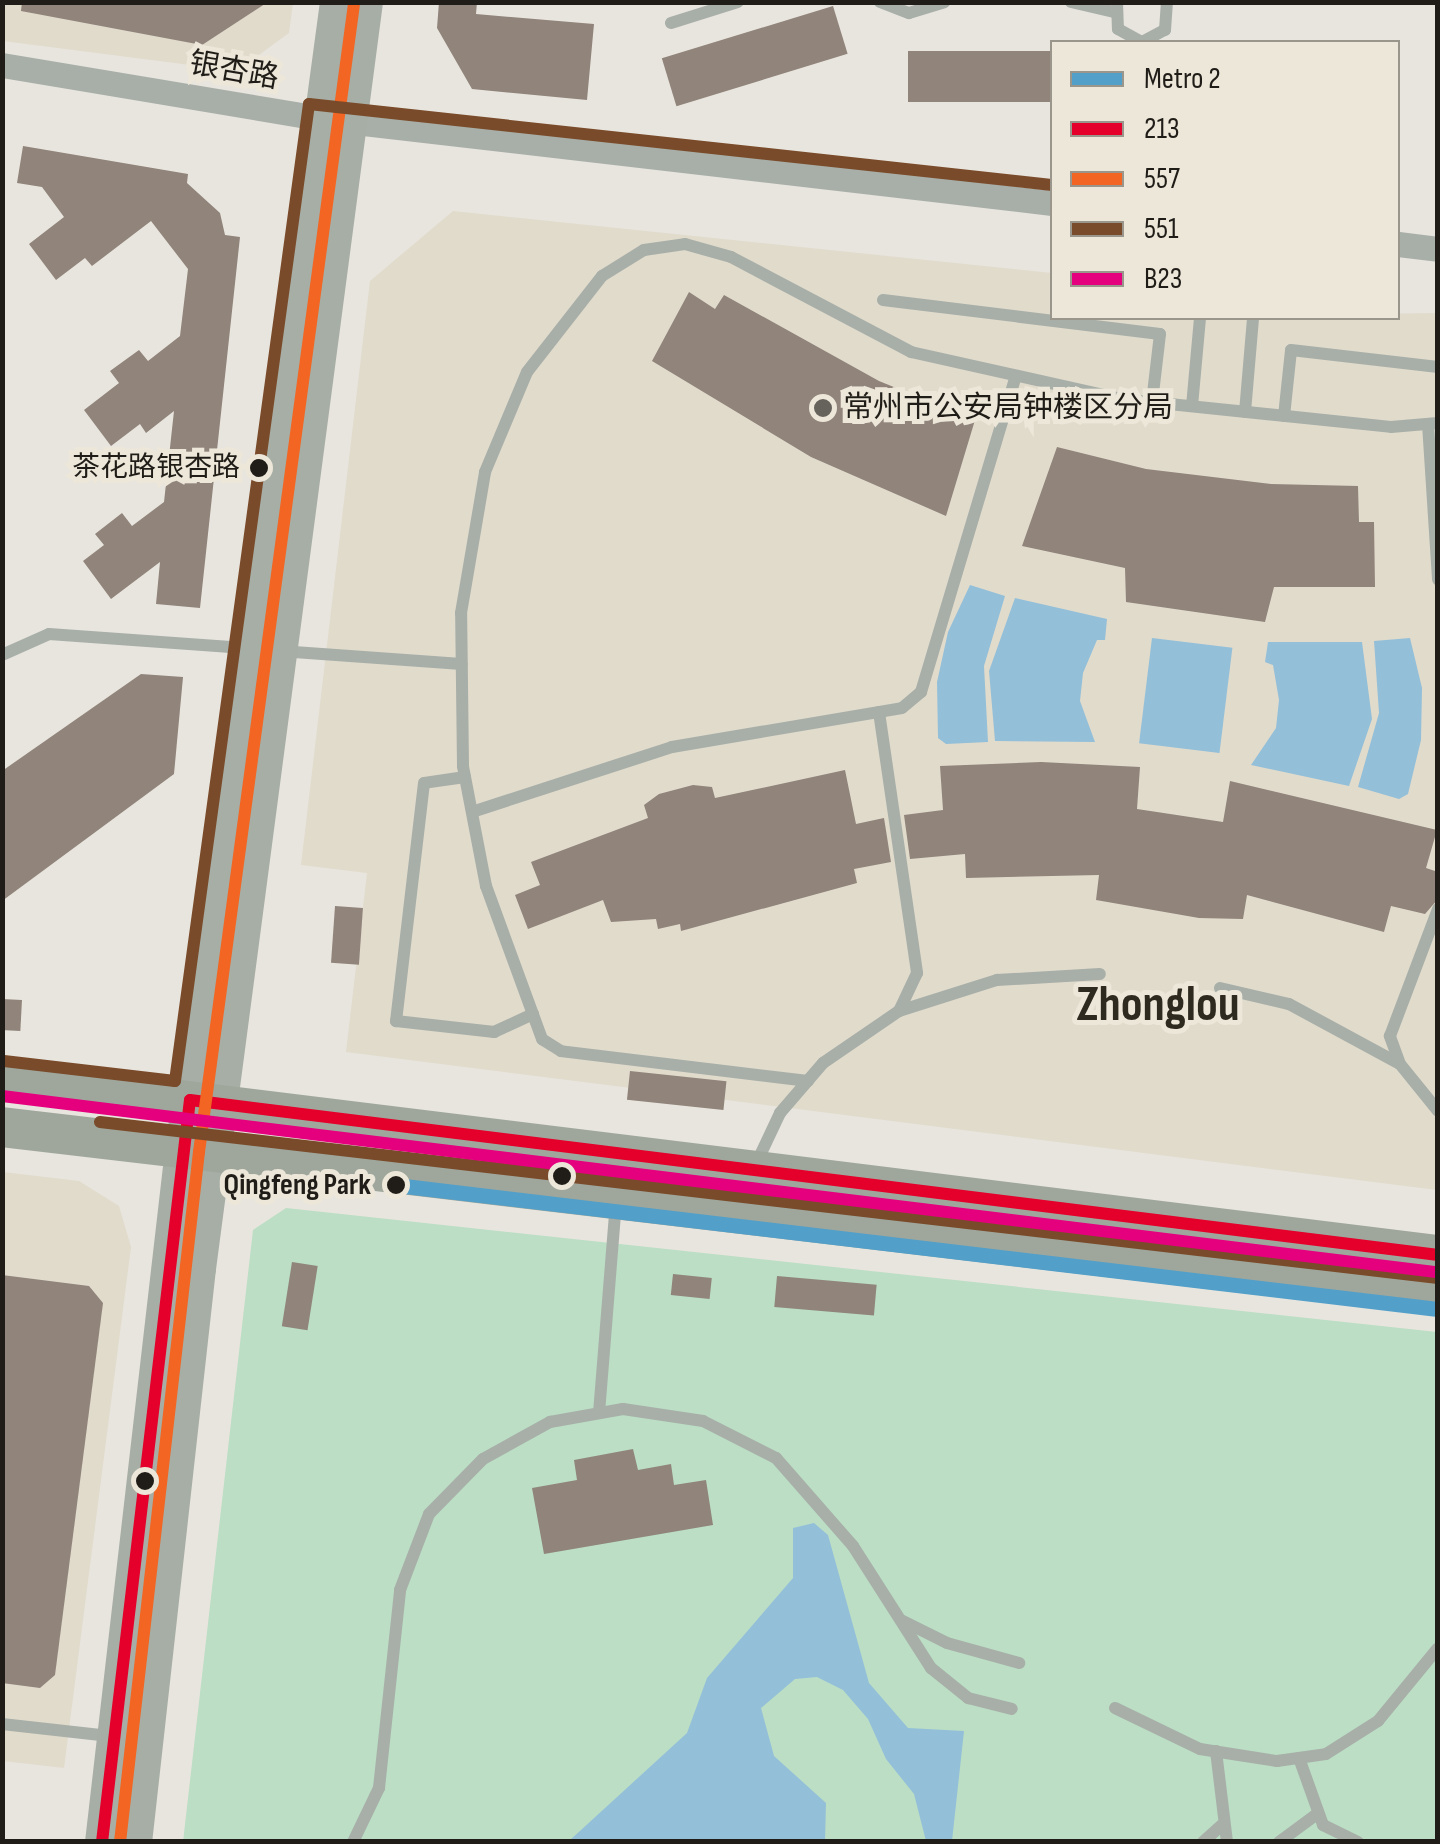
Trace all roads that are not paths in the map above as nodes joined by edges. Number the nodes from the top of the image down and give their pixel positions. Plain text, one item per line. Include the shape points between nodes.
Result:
1 (337, 2) edge
2 (365, 2) edge
3 (738, 2) edge
4 (880, 2) edge
5 (944, 2) edge
6 (1071, 2) edge
7 (1167, 2) edge
8 (1115, 7) edge
9 (671, 23) dead end
10 (1135, 40) edge
11 (1153, 40) edge
12 (2, 64) edge
13 (334, 119) junction
14 (1050, 203) edge
15 (1400, 244) edge
16 (1438, 249) edge
17 (883, 300) dead end
18 (1200, 320) edge
19 (1254, 320) edge
20 (1438, 366) edge
21 (1016, 376) junction
22 (1152, 402) junction
23 (1192, 406) junction
24 (1246, 412) junction
25 (1284, 416) junction
26 (1433, 423) edge
27 (1438, 580) edge
28 (265, 650) junction
29 (2, 655) edge
30 (462, 664) junction
31 (879, 712) junction
32 (465, 777) junction
33 (472, 812) junction
34 (1438, 909) edge
35 (1100, 974) dead end
36 (1220, 988) dead end
37 (899, 1011) junction
38 (533, 1014) junction
39 (1400, 1064) junction
40 (2, 1078) edge
41 (808, 1081) junction
42 (206, 1103) junction
43 (1438, 1112) edge
44 (2, 1127) edge
45 (198, 1152) junction
46 (752, 1171) junction
47 (616, 1200) junction
48 (1438, 1255) edge
49 (1438, 1296) edge
50 (599, 1413) junction
51 (900, 1620) junction
52 (1438, 1648) edge
53 (1019, 1663) dead end
54 (1115, 1708) dead end
55 (1012, 1709) dead end
56 (2, 1724) edge
57 (114, 1737) junction
58 (1216, 1751) junction
59 (1299, 1758) junction
60 (1317, 1814) junction
61 (1222, 1825) junction
62 (102, 1842) edge
63 (134, 1842) edge
64 (353, 1842) edge
65 (1203, 1842) edge
66 (1226, 1842) edge
67 (1279, 1842) edge
68 (1358, 1842) edge

1 - 13 main road
2 - 13 main road
3 - 9 lane
4 - 5 lane via 909,13
6 - 8 lane
7 - 11 lane via 1169,22
8 - 10 lane via 1124,36
12 - 13 street, 银杏路
13 - 14 street, 银杏路
13 - 28 main road
15 - 16 street
17 - 22 lane via 1160,334
18 - 23 lane
19 - 24 lane
20 - 25 lane via 1291,350
21 - 22 lane
21 - 30 lane via 911,352 731,257 685,244 644,250 602,276 527,372 485,472 462,613
21 - 31 lane via 922,692 902,708
22 - 23 lane
23 - 24 lane
24 - 25 lane
25 - 26 lane
26 - 27 lane
28 - 29 lane via 49,634
28 - 30 lane
28 - 42 main road
30 - 32 lane
31 - 33 lane via 672,747
31 - 37 lane via 917,973
32 - 33 lane
32 - 38 lane via 424,783 396,1021 494,1032
33 - 38 lane via 486,886
34 - 39 lane via 1390,1036
35 - 37 lane via 997,980
36 - 39 lane via 1289,1004
37 - 41 lane
38 - 41 lane via 542,1039 562,1051
39 - 43 lane
40 - 42 main road
41 - 46 lane via 780,1113
42 - 45 main road
42 - 46 main road
44 - 45 main road
45 - 47 main road
45 - 57 main road
45 - 63 main road
46 - 48 main road
47 - 49 main road
47 - 50 lane
50 - 51 lane via 623,1409 702,1421 776,1458 852,1546
50 - 64 lane via 550,1422 482,1459 429,1514 400,1590 379,1788
51 - 53 lane via 946,1643
51 - 55 lane via 943,1678 968,1698
52 - 59 lane via 1378,1721 1326,1754
54 - 58 lane
56 - 57 lane
57 - 62 main road
58 - 59 lane via 1278,1762
58 - 61 lane
59 - 60 lane
60 - 67 lane
60 - 68 lane via 1323,1826
61 - 65 lane
61 - 66 lane

